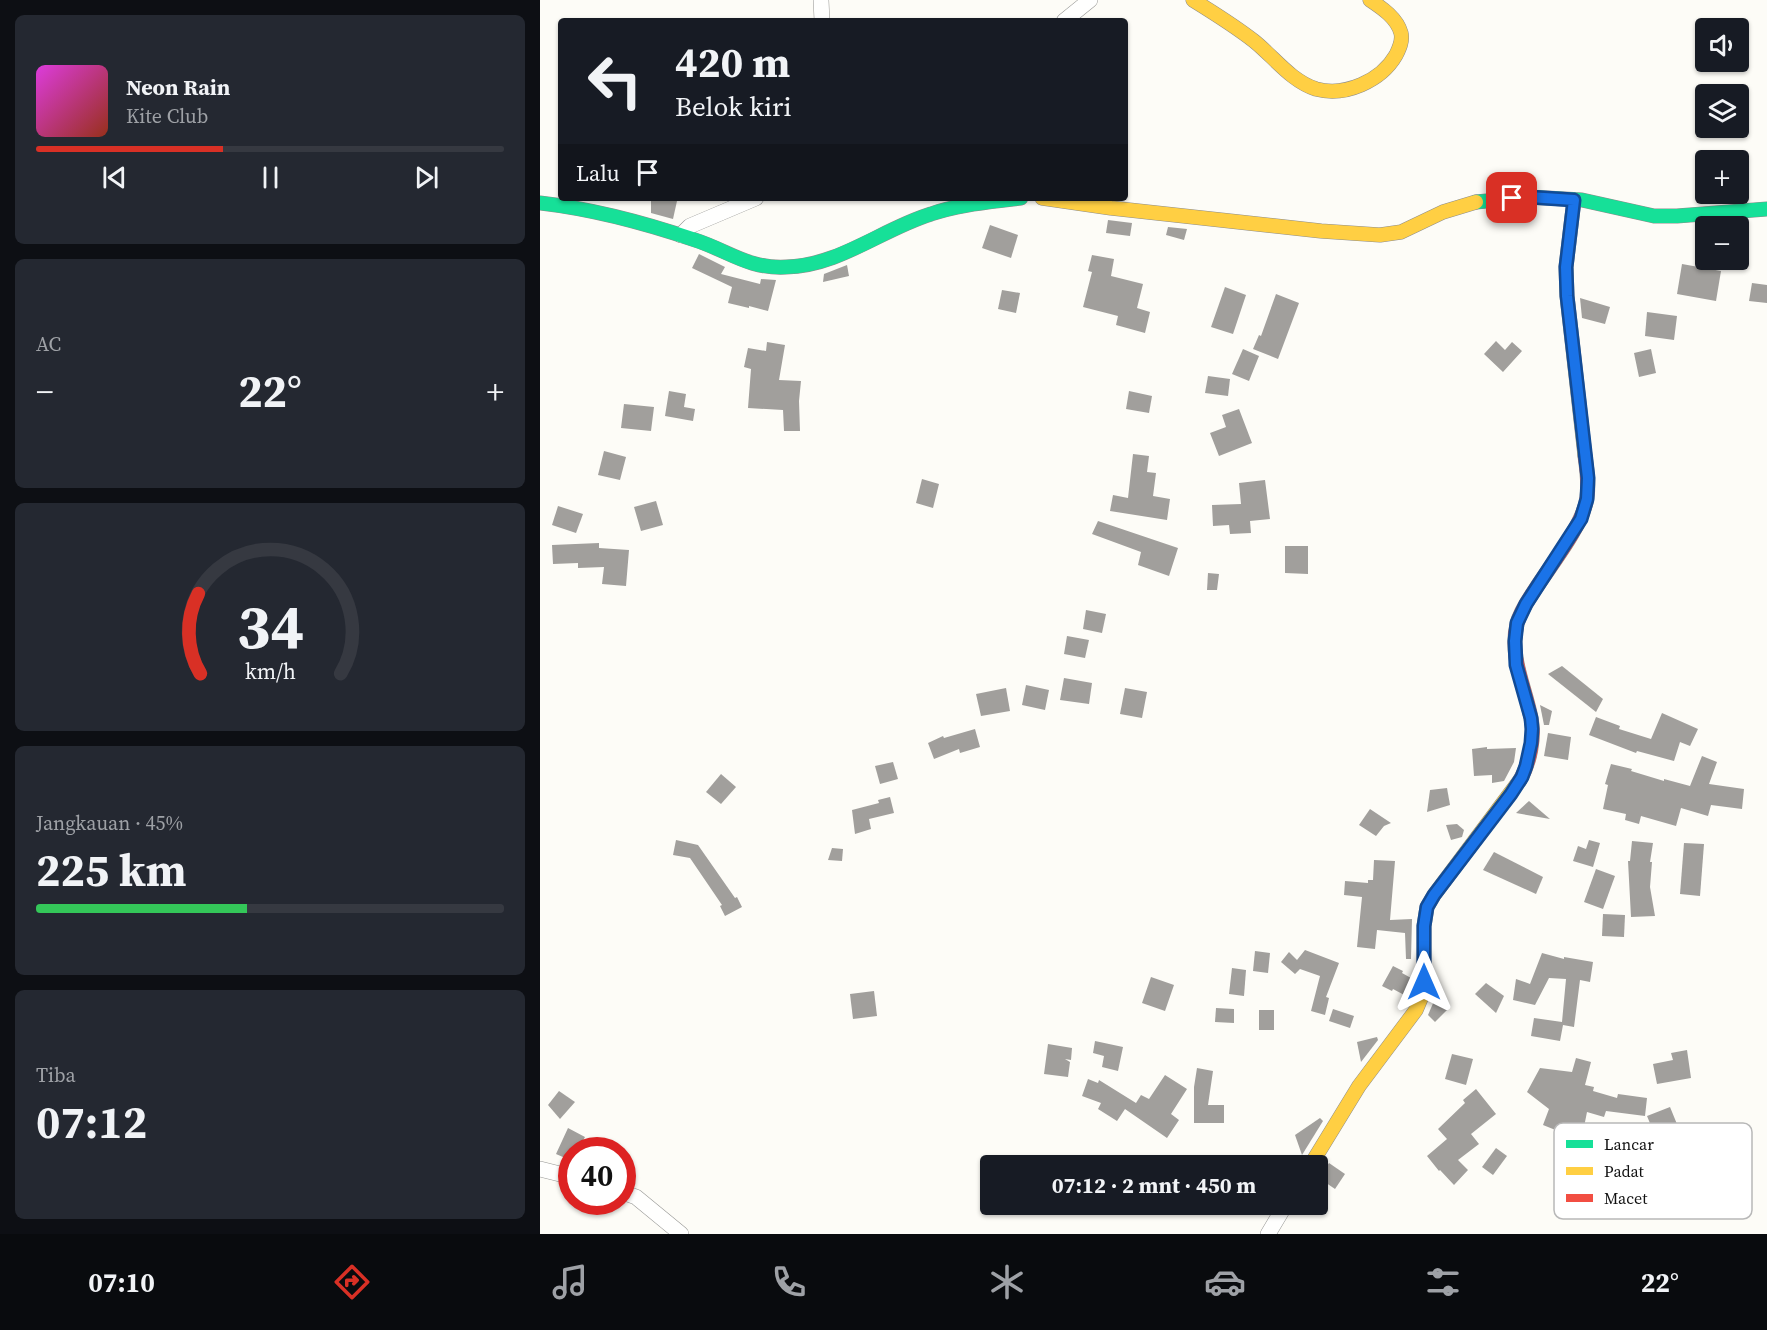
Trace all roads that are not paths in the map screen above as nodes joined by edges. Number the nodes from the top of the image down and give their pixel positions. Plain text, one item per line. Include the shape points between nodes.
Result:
1 (821, 0) edge
2 (1090, 0) edge
3 (1193, 0) edge
4 (1370, 0) edge
5 (822, 18) edge
6 (1068, 18) edge
7 (1574, 200) junction
8 (749, 201) edge
9 (999, 201) edge
10 (1063, 201) edge
11 (540, 203) edge
12 (1767, 209) edge
13 (681, 235) junction
14 (1317, 1155) edge
15 (540, 1169) edge
16 (558, 1174) edge
17 (636, 1197) edge
18 (1279, 1215) edge
19 (681, 1234) edge
20 (1268, 1234) edge

1 - 5 street
2 - 6 street
3 - 4 street via 1257,43 1302,83 1330,92 1370,81 1382,74 1396,56 1401,42 1399,28
7 - 10 street via 1529,197 1477,202 1443,212 1401,232 1380,235
7 - 12 street via 1654,216
7 - 14 street via 1566,267 1567,296 1588,478 1587,499 1581,519 1517,623 1516,665 1531,718 1526,766 1511,794 1427,907 1422,1000 1359,1086
8 - 13 street via 690,226
9 - 13 street via 930,214 806,266 746,262
11 - 13 street via 587,208
15 - 16 street
17 - 19 street
18 - 20 street

